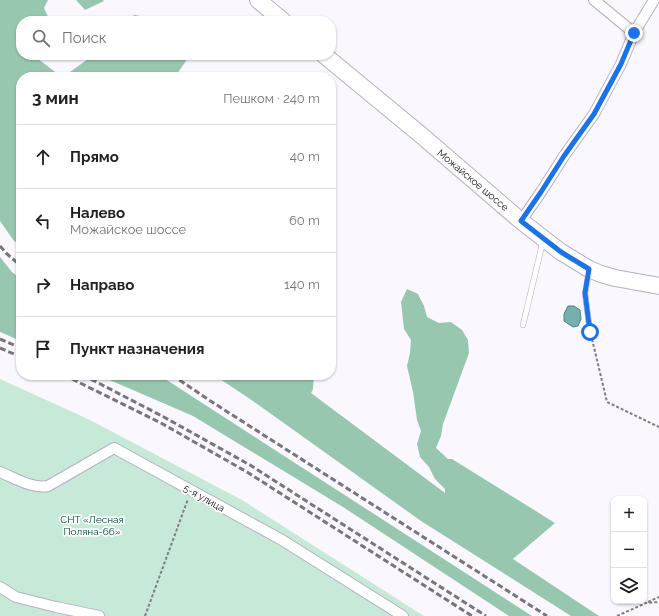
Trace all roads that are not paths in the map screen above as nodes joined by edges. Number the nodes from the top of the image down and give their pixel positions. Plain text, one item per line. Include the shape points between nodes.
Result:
1 (258, 0) edge
2 (594, 0) edge
3 (654, 0) edge
4 (277, 16) edge
5 (634, 33) junction
6 (330, 60) edge
7 (521, 221) junction
8 (544, 238) junction
9 (589, 269) junction
10 (659, 286) edge
11 (523, 325) dead end
12 (590, 332) road end
13 (0, 472) edge
14 (0, 587) edge
15 (100, 616) edge
16 (402, 616) edge

1 - 4 main road
2 - 5 street
3 - 5 street
5 - 7 street via 621,64 594,114
6 - 7 main road, Можайское шоссе
7 - 8 main road, Можайское шоссе
8 - 9 main road, Можайское шоссе
8 - 11 lane
9 - 10 main road, Можайское шоссе via 615,278
9 - 12 lane via 585,293
13 - 16 street, 5-я улица via 41,488 114,448 282,540
14 - 15 street via 16,596

